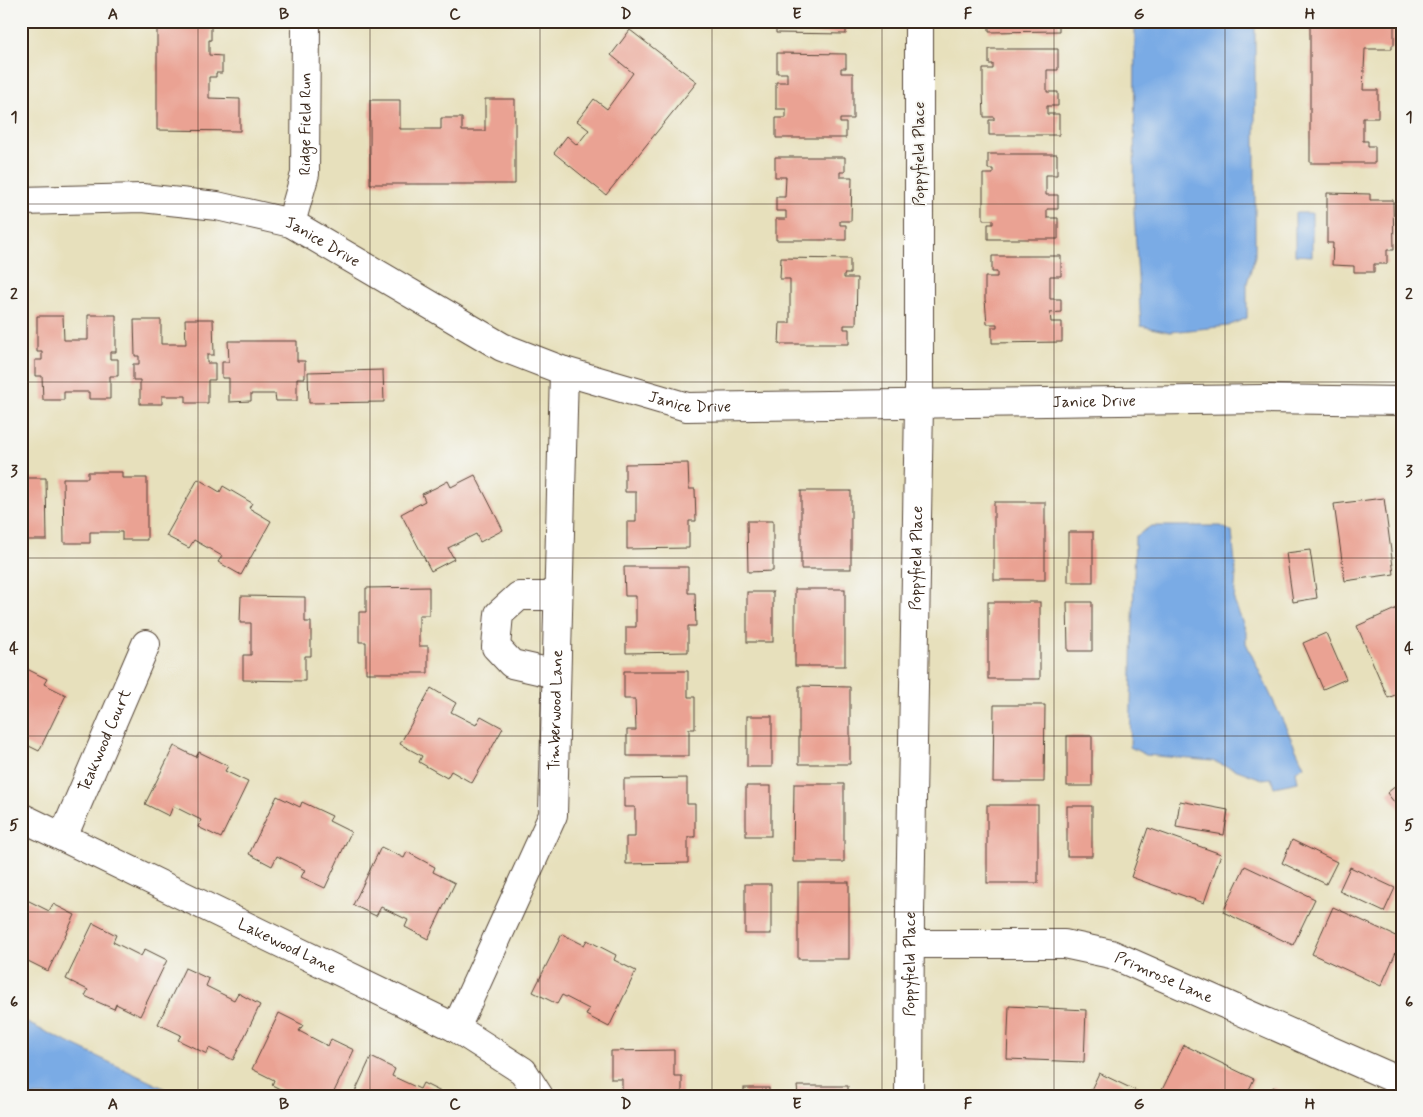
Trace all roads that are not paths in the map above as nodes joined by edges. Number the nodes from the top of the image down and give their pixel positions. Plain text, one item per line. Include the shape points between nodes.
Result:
1 (306, 21) edge
2 (919, 21) edge
3 (21, 201) edge
4 (291, 223) junction
5 (564, 371) junction
6 (1402, 401) edge
7 (918, 405) junction
8 (558, 596) junction
9 (146, 644) dead end
10 (556, 674) junction
11 (21, 817) edge
12 (63, 838) junction
13 (910, 944) junction
14 (456, 1028) junction
15 (1402, 1082) edge
16 (539, 1096) edge
17 (909, 1096) edge

1 - 4 street, Ridge Field Run via 305,174
2 - 7 street, Poppyfield Place
3 - 4 street, Janice Drive via 142,198 217,206
4 - 5 street, Janice Drive via 502,347
5 - 7 street, Janice Drive via 687,407
5 - 8 street, Timberwood Lane
6 - 7 street, Janice Drive via 1264,399
7 - 13 street, Poppyfield Place
8 - 10 street, Timberwood Lane
8 - 10 street via 519,596 498,614 496,647 512,664
9 - 12 street, Teakwood Court
10 - 14 street, Timberwood Lane via 553,815
11 - 12 street, Lakewood Lane
12 - 14 street, Lakewood Lane
13 - 15 street, Primrose Lane via 1064,944 1111,954
13 - 17 street, Poppyfield Place
14 - 16 street, Lakewood Lane via 523,1071

